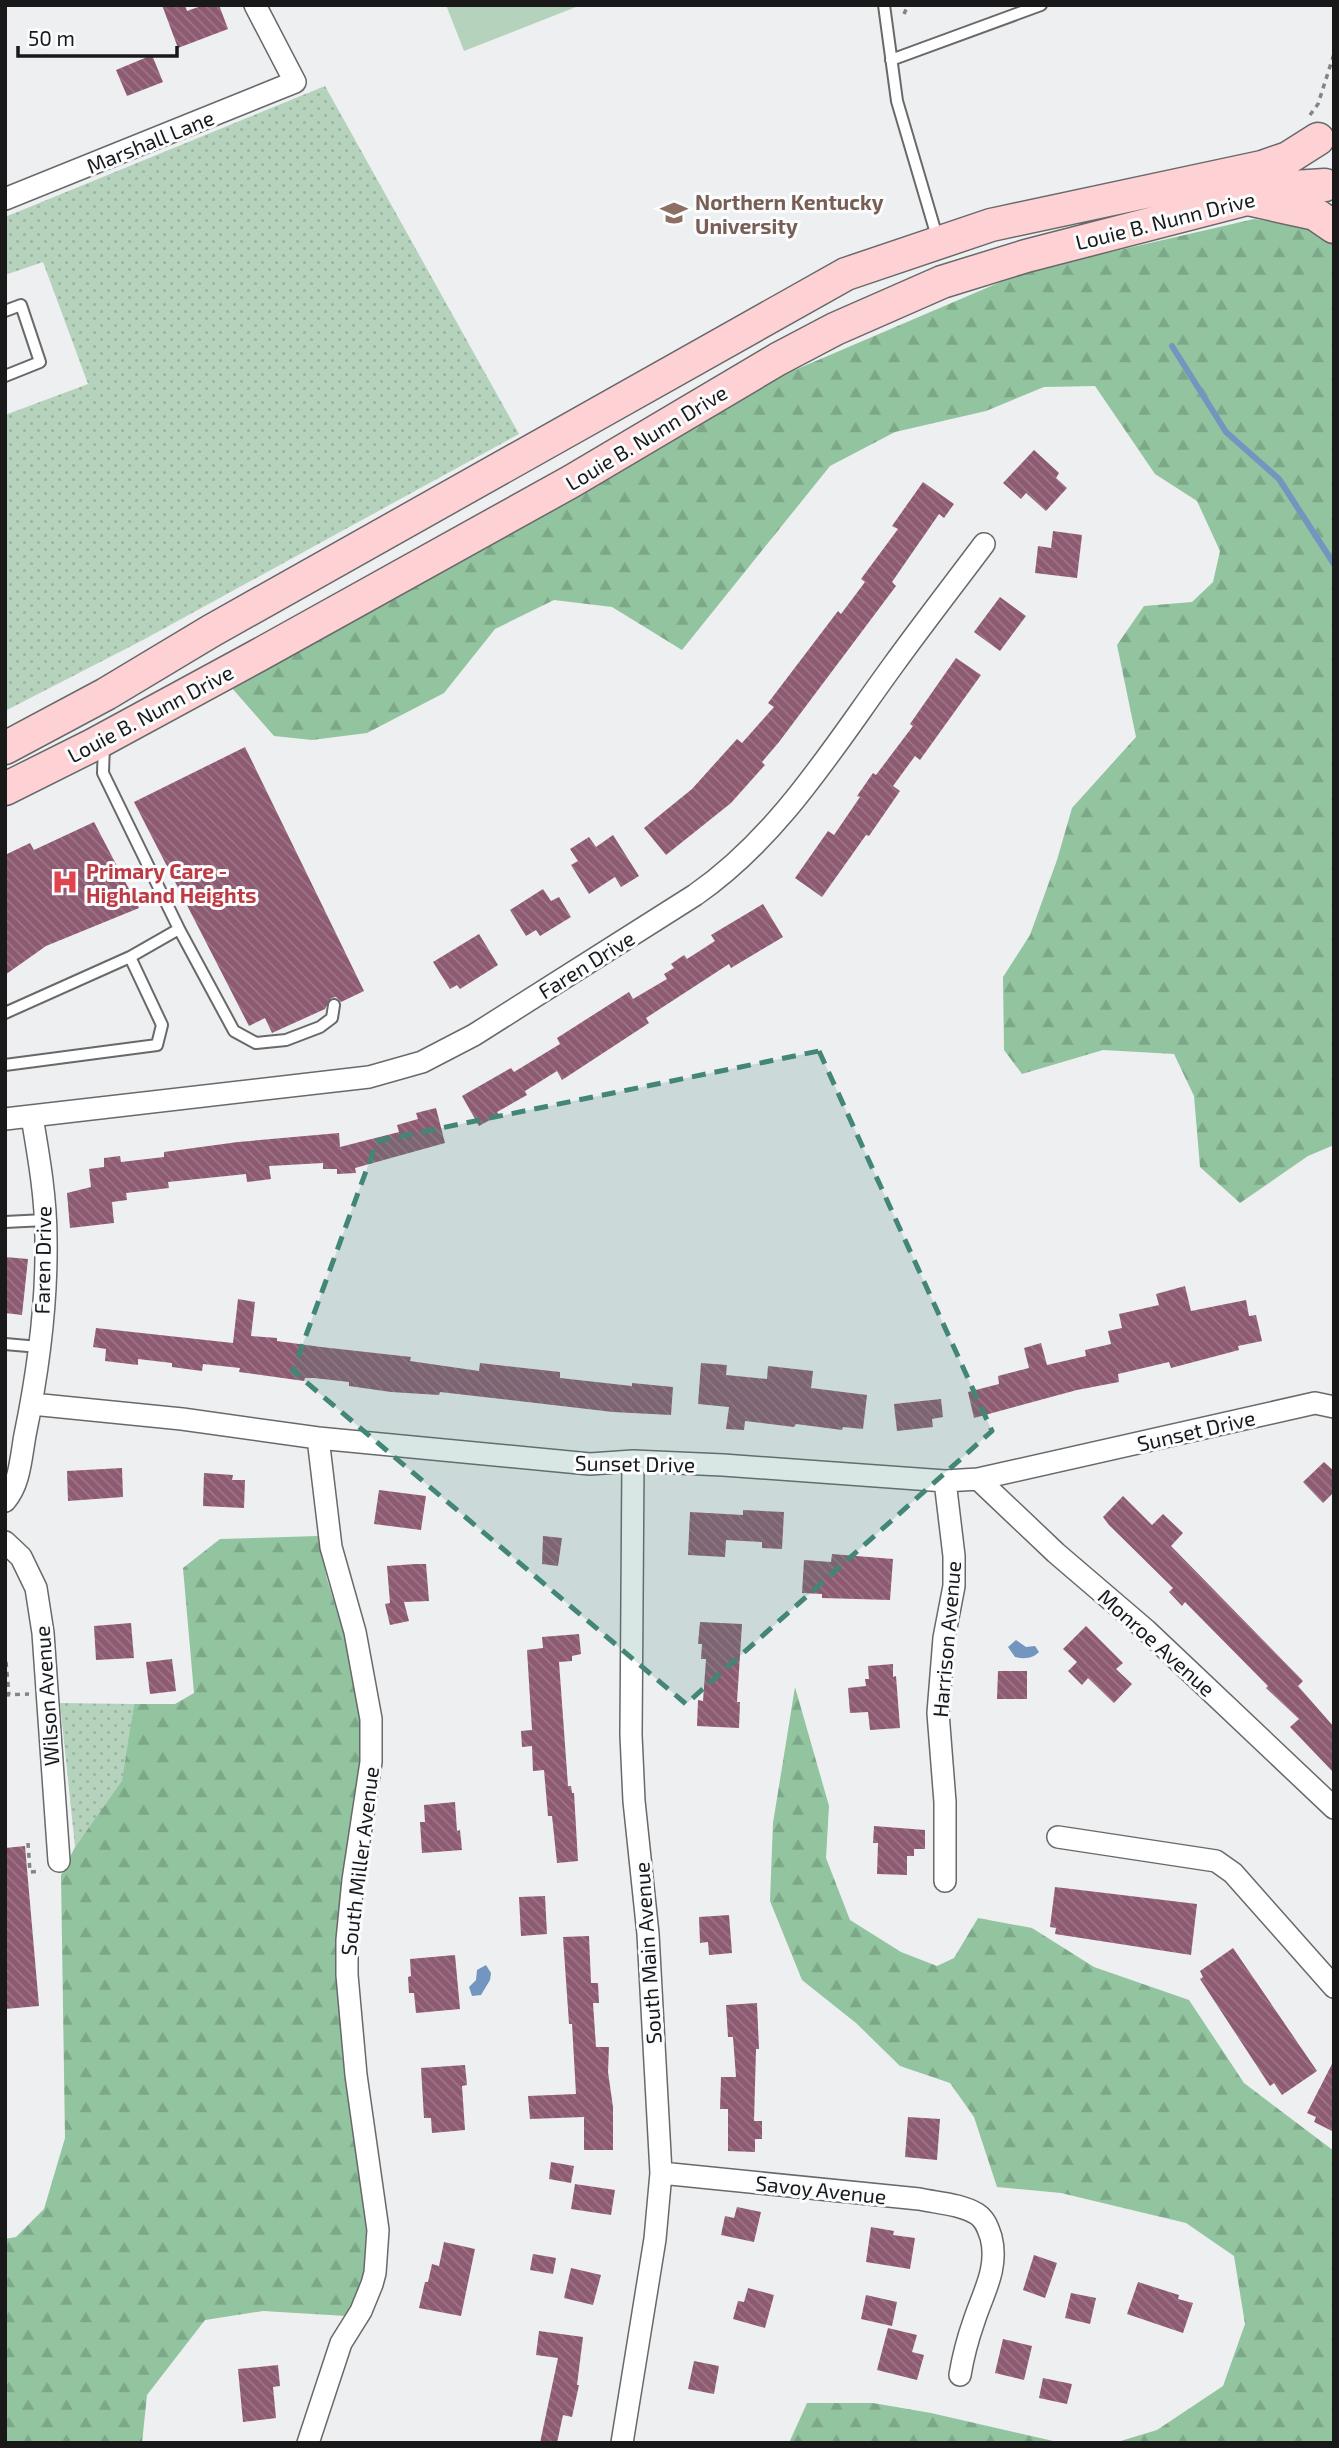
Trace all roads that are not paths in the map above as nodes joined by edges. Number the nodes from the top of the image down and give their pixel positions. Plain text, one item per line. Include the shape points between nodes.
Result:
1 (255, 5) edge
2 (884, 5) edge
3 (1041, 5) edge
4 (891, 60) junction
5 (1319, 126) edge
6 (1329, 189) edge
7 (5, 199) edge
8 (1247, 199) junction
9 (1334, 228) edge
10 (939, 242) junction
11 (5, 311) edge
12 (5, 376) edge
13 (984, 544) dead end
14 (5, 748) edge
15 (87, 764) junction
16 (5, 789) edge
17 (178, 929) junction
18 (130, 957) junction
19 (334, 1005) dead end
20 (5, 1013) edge
21 (5, 1065) edge
22 (32, 1117) junction
23 (5, 1119) edge
24 (45, 1220) junction
25 (5, 1222) edge
26 (5, 1344) edge
27 (39, 1347) junction
28 (32, 1404) junction
29 (1334, 1408) edge
30 (318, 1438) junction
31 (633, 1461) junction
32 (978, 1479) junction
33 (945, 1482) junction
34 (5, 1501) edge
35 (5, 1542) edge
36 (1334, 1808) edge
37 (1058, 1838) dead end
38 (59, 1861) dead end
39 (944, 1881) dead end
40 (1334, 1987) edge
41 (661, 2173) junction
42 (960, 2375) dead end
43 (308, 2443) edge
44 (622, 2443) edge

1 - 7 street, Marshall Lane via 295,82
2 - 4 lane
3 - 4 lane
4 - 10 lane via 897,101
5 - 6 main road via 1315,162
5 - 10 main road, Louie B. Nunn Drive via 1288,158 1262,167 1032,215
6 - 8 main road, Louie B. Nunn Drive via 1293,187
8 - 9 main road via 1315,215
8 - 15 main road, Louie B. Nunn Drive via 942,282 835,329 560,488 104,738
10 - 14 main road, Louie B. Nunn Drive via 846,274
11 - 12 lane via 21,305 40,362
13 - 22 street, Faren Drive via 837,745 756,845 695,895 474,1035 422,1062 369,1077
15 - 16 main road, Louie B. Nunn Drive
15 - 17 lane
17 - 18 lane
17 - 19 lane via 234,1031 256,1043 286,1040 320,1027 332,1018
18 - 20 lane
18 - 21 lane via 162,1026 157,1045
22 - 23 street, Faren Drive
22 - 24 street, Faren Drive
24 - 25 lane
24 - 27 street, Faren Drive
26 - 27 lane
27 - 28 street, Faren Drive
28 - 30 street, Sunset Drive
28 - 34 street via 19,1471
29 - 32 street, Sunset Drive via 1315,1403
30 - 31 street, Sunset Drive via 590,1464
30 - 43 street, South Miller Avenue via 331,1547 355,1632 371,1719 371,1762 353,1880 347,1975 378,2230 372,2284 341,2343
31 - 33 street, Sunset Drive
31 - 41 street, South Main Avenue via 631,1735
32 - 33 street, Sunset Drive
32 - 36 street, Monroe Avenue
33 - 39 street, Harrison Avenue via 954,1586 938,1713 945,1802
35 - 38 street, Wilson Avenue via 21,1557 36,1588
37 - 40 street via 1216,1861 1233,1873
41 - 42 street, Savoy Avenue via 919,2199 979,2216 988,2228 994,2261
41 - 44 street, South Main Avenue

